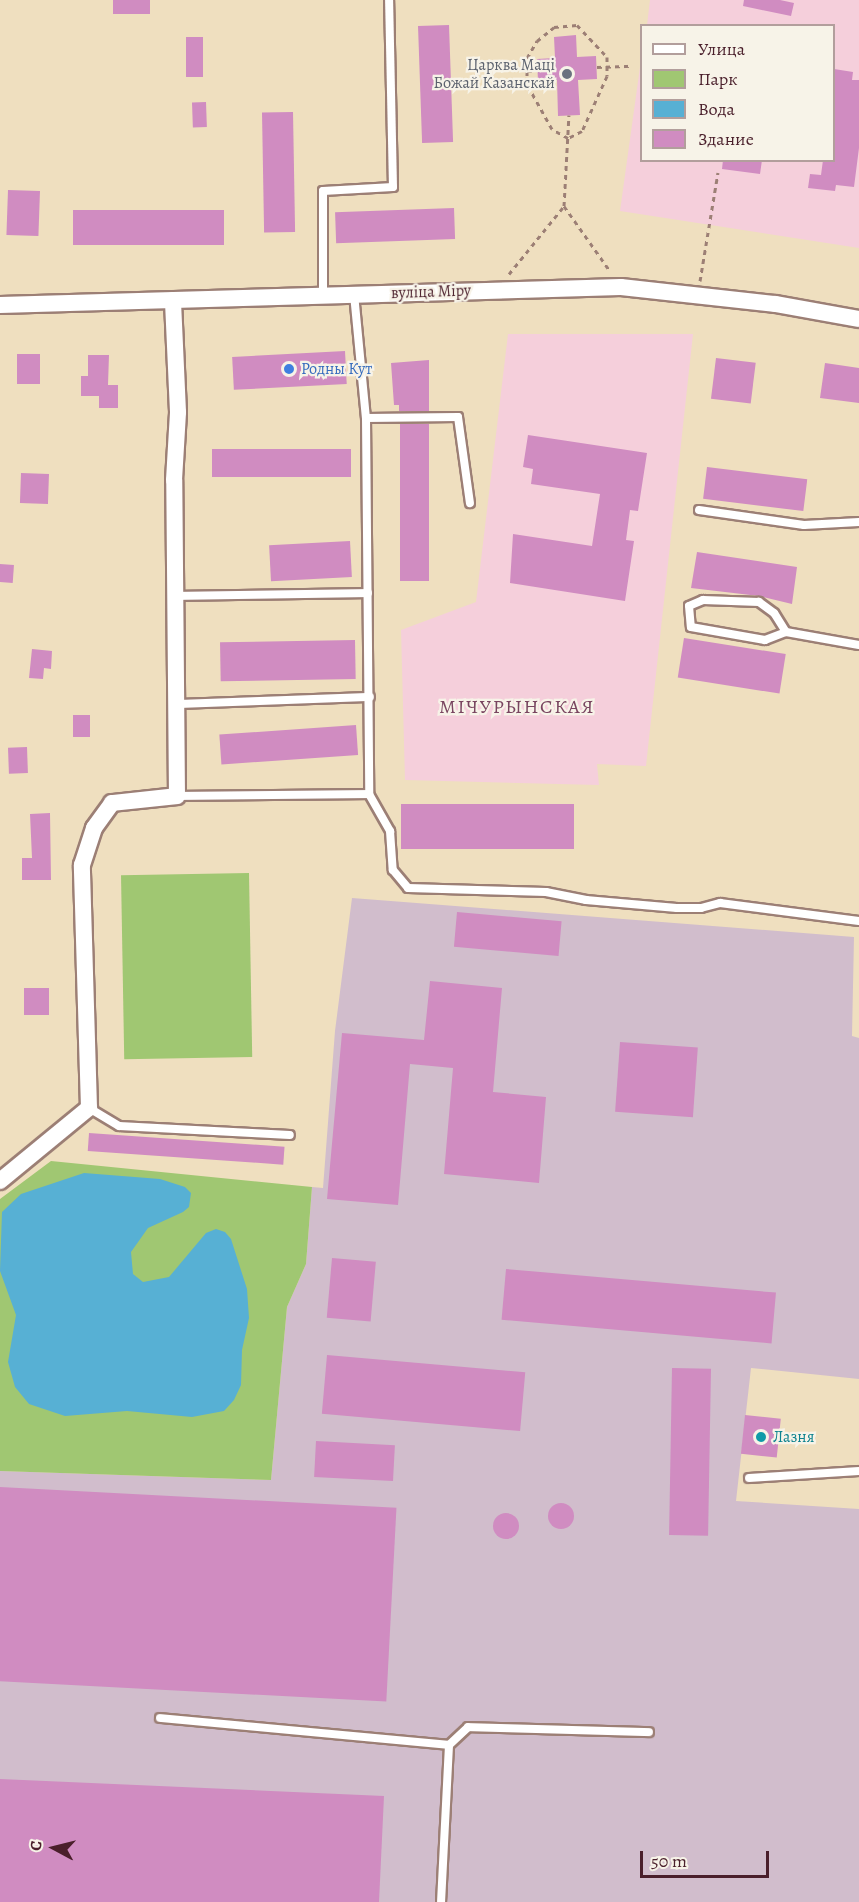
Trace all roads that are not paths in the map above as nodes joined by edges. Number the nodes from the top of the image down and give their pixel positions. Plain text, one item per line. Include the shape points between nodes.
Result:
1 (389, 0) edge
2 (354, 294) junction
3 (322, 295) junction
4 (174, 300) junction
5 (0, 305) edge
6 (859, 319) edge
7 (366, 418) junction
8 (470, 503) dead end
9 (699, 510) dead end
10 (859, 522) edge
11 (368, 593) junction
12 (175, 596) junction
13 (786, 632) junction
14 (859, 645) edge
15 (370, 697) junction
16 (176, 704) junction
17 (369, 794) junction
18 (177, 796) junction
19 (859, 921) edge
20 (89, 1108) junction
21 (290, 1135) dead end
22 (0, 1181) edge
23 (859, 1471) edge
24 (749, 1478) dead end
25 (160, 1718) dead end
26 (649, 1732) dead end
27 (449, 1745) junction
28 (441, 1902) edge

1 - 3 lane via 393,187 323,191
2 - 3 street, вуліца Міру
2 - 6 street, вуліца Міру via 621,287 776,304
2 - 7 lane
3 - 4 street, вуліца Міру
4 - 5 street, вуліца Міру
4 - 12 street via 178,412
7 - 8 lane via 458,417
7 - 11 lane
9 - 10 lane via 804,525
11 - 12 lane
11 - 15 lane
12 - 16 street
13 - 13 lane via 765,640 691,627 689,606 703,600 759,602 774,613
13 - 14 lane
15 - 16 lane
15 - 17 lane
16 - 18 street
17 - 18 lane
17 - 19 lane via 390,831 393,870 408,888 546,892 585,900 677,908 720,903
18 - 20 street via 112,802 102,813 85,849 82,865
20 - 21 lane via 119,1126
20 - 22 street
23 - 24 lane
25 - 27 lane
26 - 27 lane via 468,1727
27 - 28 lane

